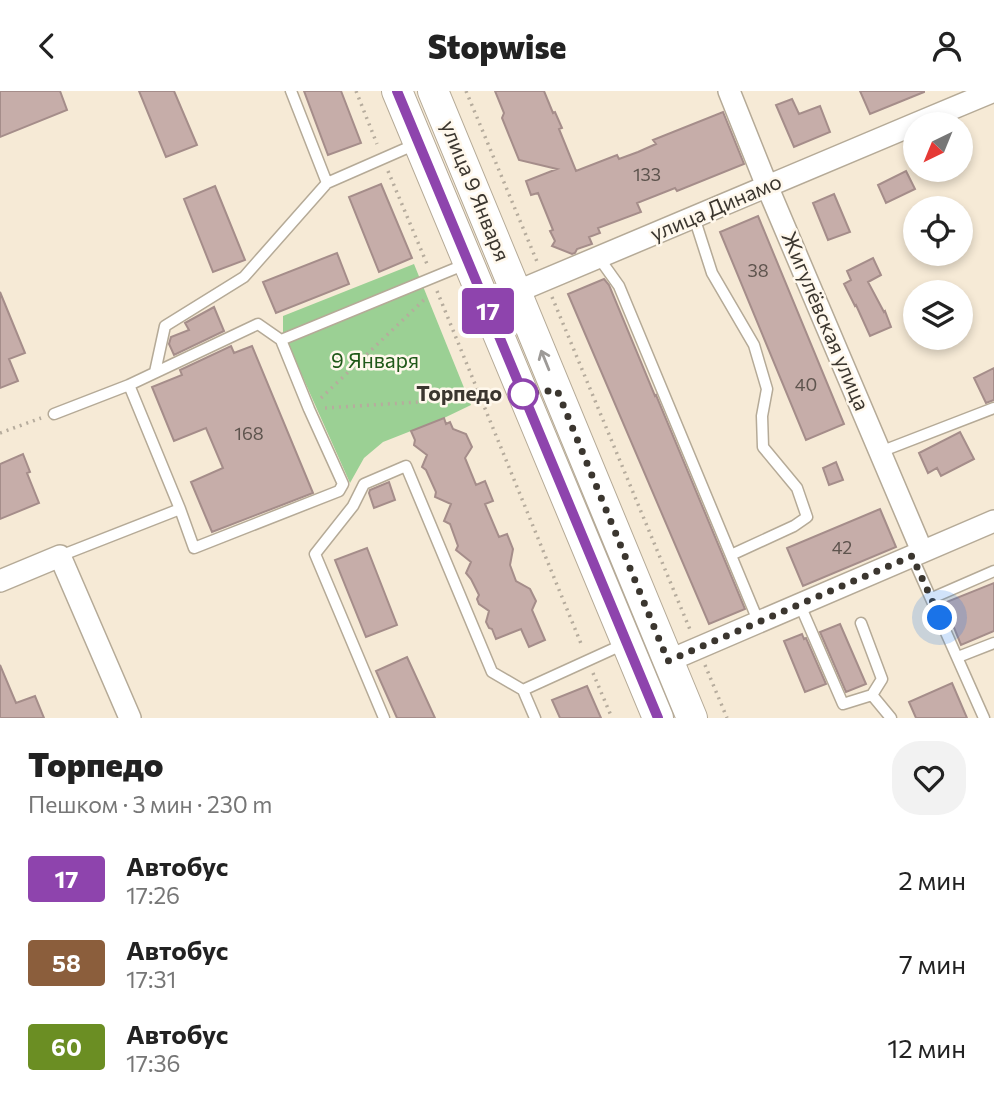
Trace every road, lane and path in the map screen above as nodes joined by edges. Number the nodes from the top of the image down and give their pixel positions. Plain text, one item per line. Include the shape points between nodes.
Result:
1 (291, 91) edge
2 (356, 91) edge
3 (397, 91) edge
4 (433, 91) edge
5 (466, 91) edge
6 (729, 91) edge
7 (994, 92) edge
8 (945, 112) edge
9 (903, 129) edge
10 (418, 143) junction
11 (383, 158) junction
12 (327, 183) junction
13 (767, 186) junction
14 (694, 217) junction
15 (599, 258) junction
16 (468, 263) junction
17 (545, 280) junction
18 (434, 283) junction
19 (516, 292) junction
20 (281, 341) junction
21 (155, 372) junction
22 (129, 384) junction
23 (481, 398) junction
24 (994, 408) edge
25 (309, 409) junction
26 (54, 414) joint
27 (0, 433) edge
28 (880, 452) junction
29 (180, 509) junction
30 (994, 521) edge
31 (917, 553) junction
32 (731, 555) junction
33 (60, 557) junction
34 (994, 571) edge
35 (0, 581) edge
36 (932, 598) junction
37 (800, 605) junction
38 (759, 622) junction
39 (861, 623) dead end
40 (994, 642) edge
41 (627, 643) junction
42 (698, 649) junction
43 (958, 657) junction
44 (588, 661) junction
45 (668, 661) junction
46 (523, 690) junction
47 (872, 695) junction
48 (130, 718) edge
49 (384, 718) edge
50 (535, 718) edge
51 (612, 718) edge
52 (658, 718) edge
53 (692, 718) edge
54 (727, 718) edge
55 (891, 718) edge
56 (984, 718) edge

1 - 12 lane
2 - 11 path
3 - 10 main road, улица 9 Января
4 - 19 main road, улица 9 Января
5 - 17 path
6 - 13 street, Жигулёвская улица
7 - 8 street, улица Динамо
9 - 13 street, улица Динамо
10 - 11 lane
10 - 16 main road, улица 9 Января
11 - 12 lane
11 - 18 path
12 - 21 lane via 244,277 165,327
13 - 14 street, улица Динамо
13 - 28 street, Жигулёвская улица
14 - 15 street, улица Динамо
14 - 32 lane via 712,273 754,345 767,389 762,416 764,447 797,488 807,517
15 - 17 street, улица Динамо
15 - 32 lane via 619,286
16 - 18 lane
16 - 41 main road, улица 9 Января
17 - 19 street, улица Динамо
17 - 42 path
18 - 20 lane
18 - 23 path
18 - 25 path
45 -> 19 main road, улица 9 Января
20 - 21 lane via 258,324
20 - 25 lane
21 - 22 lane
22 - 26 lane
22 - 29 lane
23 - 25 path
23 - 44 path
24 - 28 lane
25 - 29 lane via 343,484 339,491 194,548
26 - 27 path
28 - 31 street, Жигулёвская улица
29 - 33 lane
30 - 31 street
31 - 36 lane
31 - 37 street
32 - 38 lane
33 - 35 street
33 - 48 street
34 - 36 lane
36 - 43 lane
37 - 38 street
37 - 47 lane via 843,703
38 - 42 street
39 - 47 lane via 882,679
40 - 43 lane
41 - 44 lane
41 - 52 main road, улица 9 Января
42 - 45 street
42 - 54 path
43 - 56 lane
44 - 46 lane
44 - 51 path
45 - 53 main road, улица 9 Января
46 - 49 lane via 492,672 406,466 364,484 353,506 315,554
46 - 50 lane
47 - 55 lane

